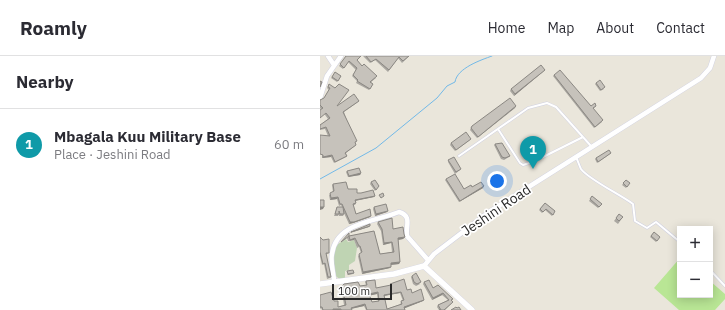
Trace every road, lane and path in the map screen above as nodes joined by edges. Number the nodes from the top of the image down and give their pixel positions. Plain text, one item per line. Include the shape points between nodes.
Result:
1 (328, 56) edge
2 (341, 56) edge
3 (714, 56) edge
4 (334, 65) junction
5 (320, 98) edge
6 (498, 129) junction
7 (583, 137) junction
8 (592, 147) junction
9 (459, 156) dead end
10 (576, 157) junction
11 (677, 240) edge
12 (428, 260) junction
13 (424, 266) junction
14 (713, 273) edge
15 (334, 282) junction
16 (320, 284) edge
17 (725, 286) edge
18 (468, 309) edge

1 - 4 street
2 - 4 street
3 - 8 street, Jeshini Road via 710,68 701,78
4 - 5 street via 327,76
6 - 7 lane via 528,108 547,103 556,107
6 - 7 lane via 523,165
6 - 9 lane
7 - 8 lane
8 - 10 street, Jeshini Road
10 - 11 lane via 582,170 633,204 635,220 647,228 656,222
10 - 12 street, Jeshini Road via 489,212
12 - 13 street, Jeshini Road
12 - 15 street via 408,236 408,219 399,212 351,227 342,233 335,242 331,255
13 - 15 street via 394,274
13 - 18 street
14 - 17 lane
15 - 16 street

